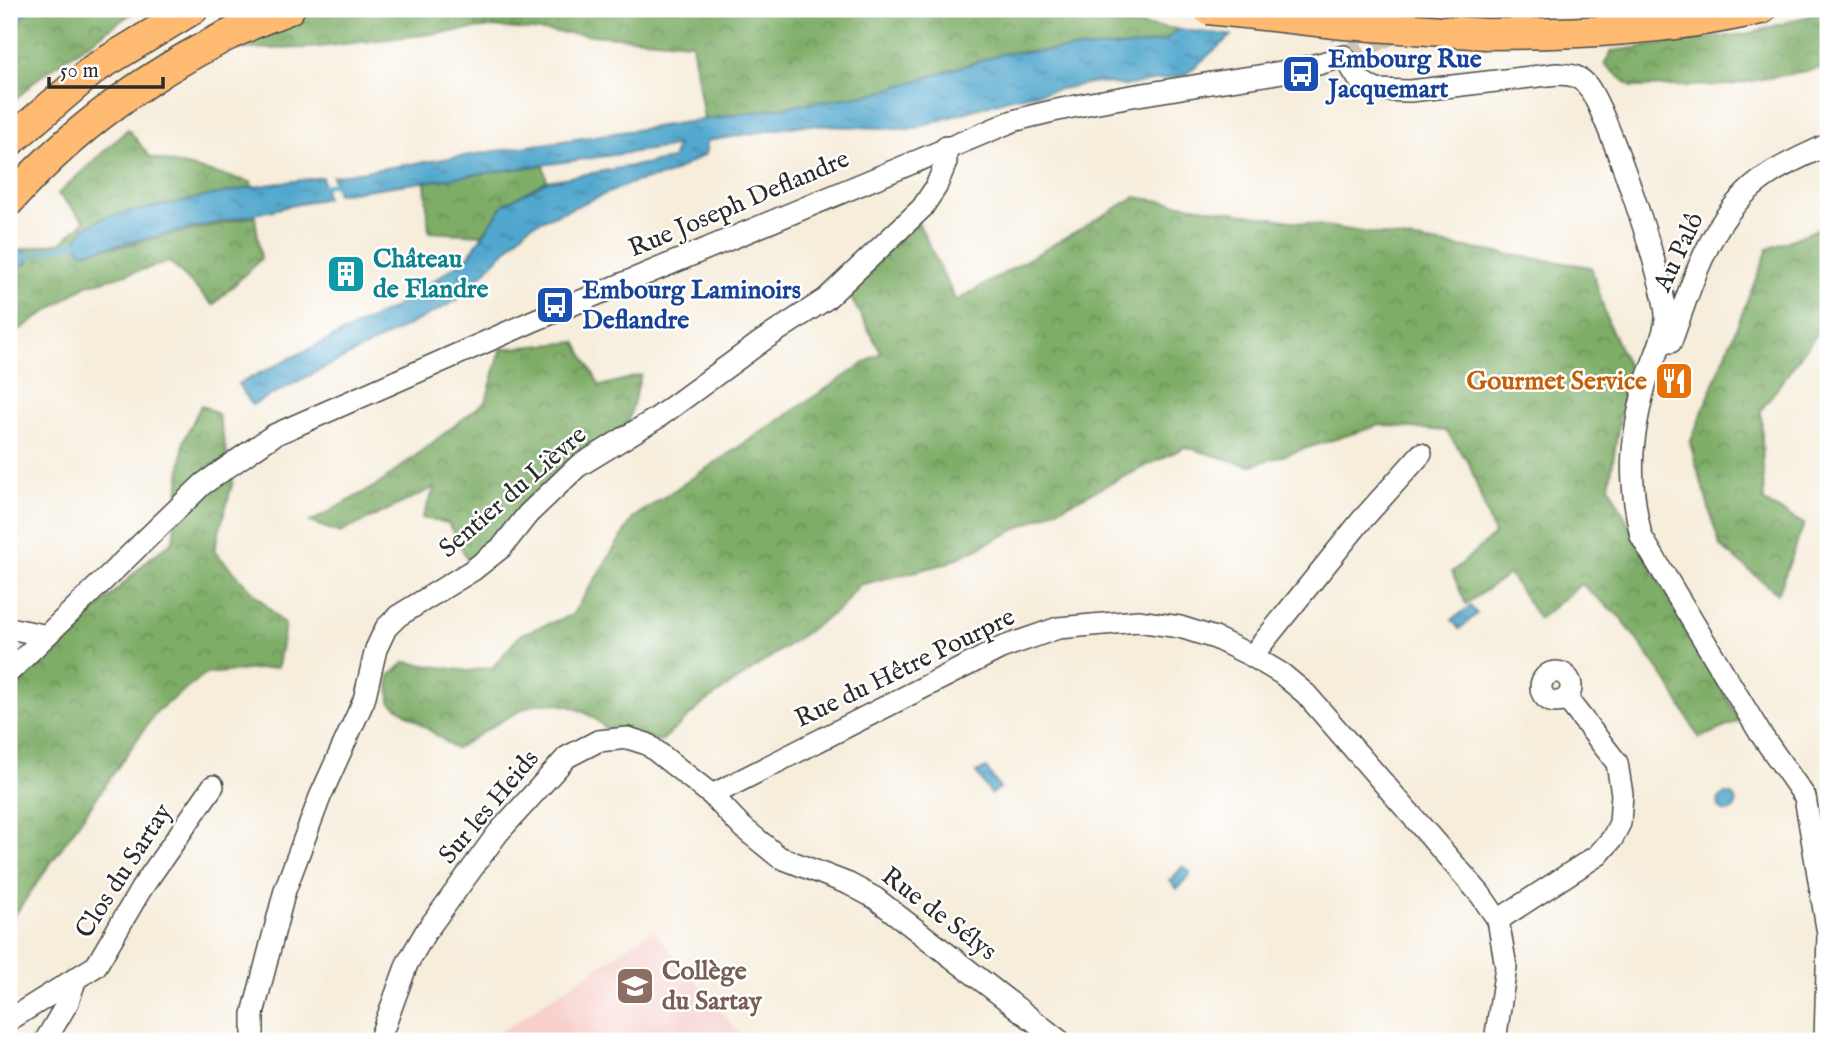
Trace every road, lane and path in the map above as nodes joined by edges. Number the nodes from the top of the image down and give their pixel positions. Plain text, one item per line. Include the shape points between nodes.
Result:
1 (193, 9) edge
2 (289, 9) edge
3 (1208, 9) edge
4 (1761, 9) edge
5 (9, 142) edge
6 (1828, 144) edge
7 (946, 147) junction
8 (9, 201) edge
9 (1645, 386) junction
10 (1421, 454) dead end
11 (9, 628) edge
12 (43, 635) junction
13 (1252, 656) junction
14 (9, 672) edge
15 (1567, 699) dead end
16 (213, 786) dead end
17 (712, 795) junction
18 (1498, 920) junction
19 (1828, 934) edge
20 (76, 978) junction
21 (9, 1020) edge
22 (45, 1041) edge
23 (253, 1041) edge
24 (379, 1041) edge
25 (1059, 1041) edge
26 (1495, 1041) edge
27 (1825, 1041) edge

1 - 5 highway via 94,69
2 - 8 highway via 225,37 113,107
3 - 4 highway, bridge via 1486,34 1625,30
6 - 9 street, Au Palô via 1769,174 1731,208 1702,258 1665,360
7 - 9 street, Rue Joseph Deflandre via 1068,106 1344,57 1359,80 1376,90 1410,91 1576,75 1587,85 1623,164 1663,295 1666,319
7 - 12 street, Rue Joseph Deflandre via 274,435 203,484
7 - 23 street, Sentier du Lièvre via 946,162 922,208 826,299 657,418 577,467 528,514 502,547 386,628 364,700 288,881 264,963 253,1014
9 - 19 street via 1630,461 1641,536 1760,733 1805,797
10 - 13 street
11 - 12 street
12 - 14 street, Rue Joseph Deflandre
13 - 17 street, Rue du Hêtre Pourpre via 1180,627 1149,623 1058,628 979,658
13 - 18 street, Rue du Hêtre Pourpre via 1306,694
15 - 18 street via 1617,763 1620,823 1598,855
16 - 20 street, Clos du Sartay via 148,877 96,966
17 - 24 street, Sur les Heids via 647,744 628,738 598,741 567,757 498,833 425,933 407,964
17 - 25 street, Rue de Sélys via 779,857 865,891
18 - 26 street, Rue du Hêtre Pourpre via 1506,967
19 - 27 street
20 - 21 street, Clos du Sartay
20 - 22 street, Clos du Sartay

